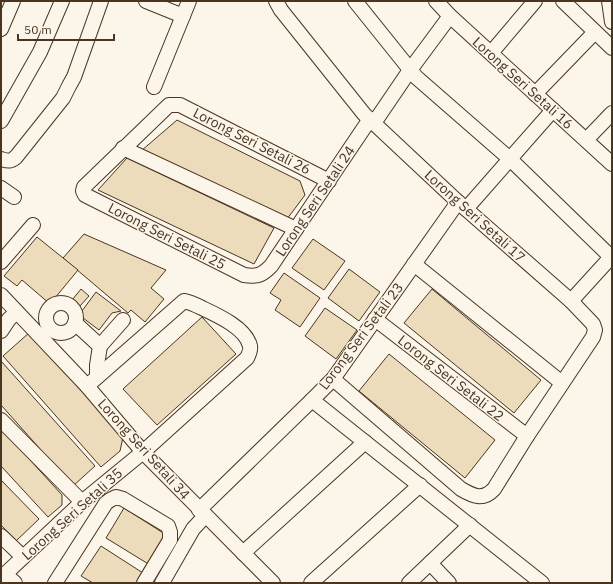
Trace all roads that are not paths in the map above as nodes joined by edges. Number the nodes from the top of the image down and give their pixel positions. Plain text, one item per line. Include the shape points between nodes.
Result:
1 (13, 1) edge
2 (62, 1) edge
3 (102, 1) edge
4 (146, 1) edge
5 (189, 1) edge
6 (276, 1) edge
7 (355, 1) edge
8 (436, 1) edge
9 (535, 1) edge
10 (563, 1) edge
11 (609, 1) edge
12 (183, 16) junction
13 (450, 16) junction
14 (612, 22) edge
15 (1, 29) edge
16 (595, 32) junction
17 (610, 41) edge
18 (491, 53) junction
19 (410, 70) junction
20 (154, 87) dead end
21 (536, 94) junction
22 (553, 110) junction
23 (612, 114) edge
24 (1, 121) edge
25 (372, 121) junction
26 (586, 140) junction
27 (123, 148) junction
28 (1, 159) edge
29 (510, 159) junction
30 (612, 164) edge
31 (329, 181) junction
32 (1, 188) edge
33 (14, 197) dead end
34 (462, 205) junction
35 (33, 225) dead end
36 (296, 230) junction
37 (611, 256) edge
38 (1, 262) edge
39 (414, 264) junction
40 (254, 277) joint
41 (1, 295) edge
42 (571, 301) junction
43 (16, 312) junction
44 (375, 319) junction
45 (123, 320) dead end
46 (75, 323) dead end
47 (1, 331) edge
48 (100, 346) junction
49 (333, 379) junction
50 (92, 381) junction
51 (562, 383) junction
52 (312, 400) junction
53 (1, 420) edge
54 (527, 436) junction
55 (365, 442) junction
56 (143, 452) junction
57 (420, 485) junction
58 (82, 502) junction
59 (202, 513) junction
60 (470, 525) junction
61 (1, 536) edge
62 (244, 553) junction
63 (23, 557) junction
64 (430, 563) junction
65 (7, 578) edge
66 (55, 583) edge
67 (144, 583) edge
68 (162, 583) edge
69 (273, 583) edge
70 (311, 583) edge
71 (409, 583) edge
72 (449, 583) edge
73 (542, 583) edge

1 - 15 street
2 - 24 street via 40,52
3 - 28 street via 74,77 63,98 12,161
4 - 12 street
5 - 12 street
6 - 25 street, Lorong Seri Setali 17
7 - 19 street
8 - 13 street, Lorong Seri Setali 16
9 - 18 street
10 - 16 street
11 - 14 street
12 - 20 street
13 - 18 street, Lorong Seri Setali 16
13 - 19 street, Lorong Seri Setali 24
16 - 17 street
16 - 21 street
18 - 21 street, Lorong Seri Setali 16
19 - 25 street, Lorong Seri Setali 24
19 - 29 street
21 - 22 street, Lorong Seri Setali 16
22 - 26 street, Lorong Seri Setali 16
22 - 29 street, Lorong Seri Setali 23
23 - 26 street
25 - 31 street, Lorong Seri Setali 24
25 - 34 street, Lorong Seri Setali 17
26 - 30 street, Lorong Seri Setali 16
27 - 31 street, Lorong Seri Setali 26 via 174,104
27 - 36 street
27 - 40 street, Lorong Seri Setali 25 via 84,187 82,191 85,195 244,275
29 - 34 street, Lorong Seri Setali 23
29 - 37 street
31 - 36 street, Lorong Seri Setali 24
32 - 33 street
34 - 39 street, Lorong Seri Setali 23
34 - 42 street, Lorong Seri Setali 17
35 - 38 street
36 - 40 street, Lorong Seri Setali 24 via 271,266 264,273
37 - 42 street
39 - 44 street, Lorong Seri Setali 23
39 - 51 street
41 - 43 street, Lorong Seri Setali 34
42 - 51 street, Lorong Seri Setali 17 via 593,324 595,330 593,337
43 - 47 street
43 - 50 street, Lorong Seri Setali 34
44 - 49 street, Lorong Seri Setali 23
44 - 54 street, Lorong Seri Setali 22
45 - 48 street
46 - 48 street
48 - 50 street
49 - 52 street, Lorong Seri Setali 23
49 - 54 street, Lorong Seri Setali 17 via 461,488 476,496 484,496 494,489
50 - 56 street, Lorong Seri Setali 34
50 - 56 street, Lorong Seri Setali 35 via 181,302 187,301 230,322 248,341 251,347 247,358
51 - 54 street, Lorong Seri Setali 17
52 - 55 street
52 - 59 street, Lorong Seri Setali 23
53 - 58 street
55 - 57 street
55 - 62 street
56 - 58 street, Lorong Seri Setali 35
56 - 59 street, Lorong Seri Setali 34
57 - 60 street
57 - 70 street
58 - 63 street, Lorong Seri Setali 35
59 - 62 street, Lorong Seri Setali 34
59 - 68 street, Lorong Seri Setali 23
60 - 64 street
60 - 73 street
61 - 63 street
62 - 69 street, Lorong Seri Setali 34
63 - 65 street, Lorong Seri Setali 35
64 - 71 street
64 - 72 street
66 - 67 street via 106,503 116,497 168,526 170,532 170,540

